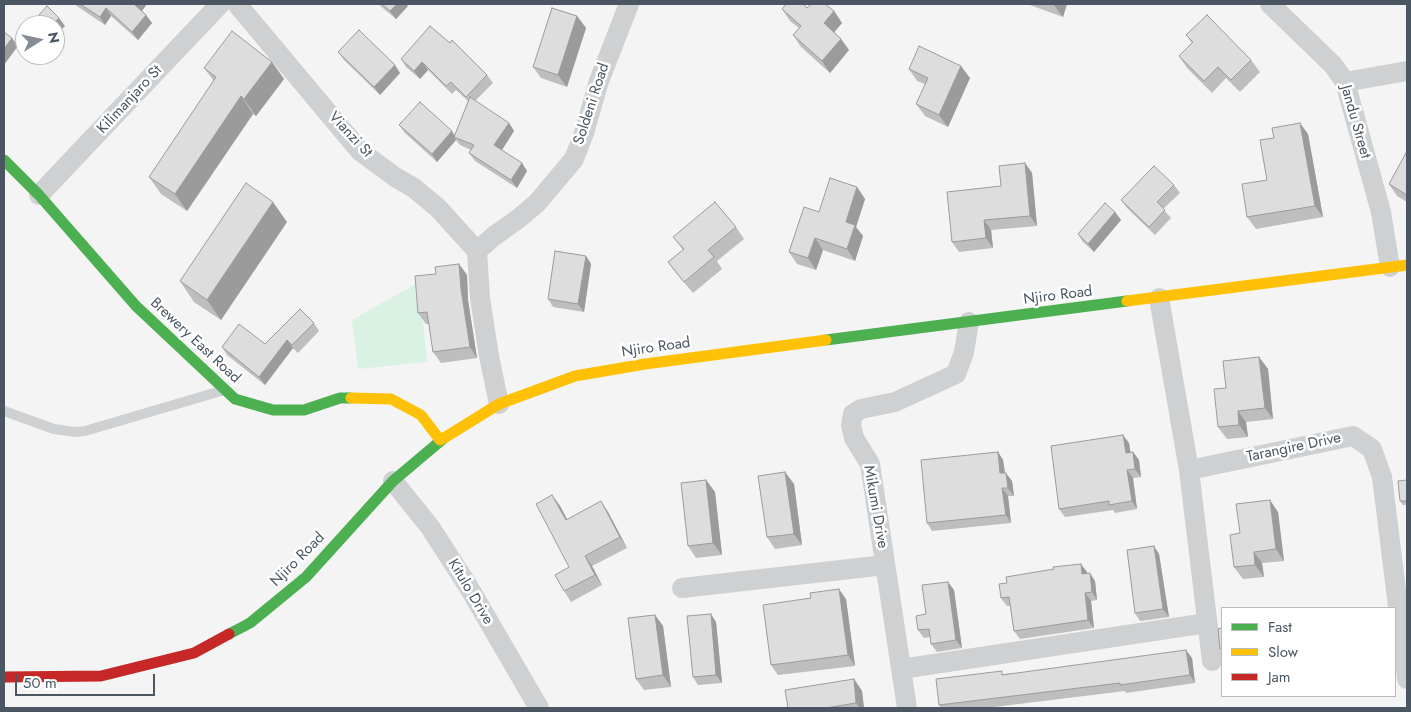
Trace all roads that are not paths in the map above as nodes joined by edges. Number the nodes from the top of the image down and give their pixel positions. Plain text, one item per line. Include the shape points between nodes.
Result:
1 (220, 4) edge
2 (237, 4) edge
3 (629, 4) edge
4 (1270, 4) edge
5 (1407, 71) edge
6 (1345, 82) junction
7 (4, 160) edge
8 (39, 195) junction
9 (477, 251) junction
10 (1399, 266) edge
11 (1159, 298) junction
12 (969, 322) junction
13 (224, 390) junction
14 (500, 404) junction
15 (4, 411) edge
16 (440, 440) junction
17 (1189, 470) junction
18 (393, 481) junction
19 (885, 566) junction
20 (682, 588) dead end
21 (1207, 623) junction
22 (1212, 661) dead end
23 (901, 669) junction
24 (4, 678) edge
25 (1407, 679) edge
26 (539, 708) edge
27 (907, 708) edge

1 - 8 street, Kilimanjaro St
2 - 9 street, Vianzi St via 360,151 438,208
3 - 9 street, Soldeni Road via 599,81 574,159 537,203
4 - 6 street, Jandu Street via 1333,65
5 - 6 street
6 - 10 street, Jandu Street
7 - 8 street, Brewery East Road
8 - 13 street, Brewery East Road via 136,306
9 - 14 street via 480,298
10 - 11 street, Njiro Road
11 - 12 street, Njiro Road
11 - 17 street
12 - 14 street, Njiro Road via 575,376
12 - 19 street, Mikumi Drive via 956,374 895,402 861,409 853,414 854,438 870,464
13 - 15 lane via 75,432 54,429
13 - 16 street, Brewery East Road via 235,399 273,410 304,410 340,398 391,399 421,415
14 - 16 street, Njiro Road
16 - 18 street, Njiro Road
17 - 21 street
17 - 25 street, Tarangire Drive via 1353,436 1372,449 1382,477
18 - 24 street, Njiro Road via 300,582 250,623 194,653 100,676
18 - 26 street, Kitulo Drive via 430,527 468,586
19 - 20 street
19 - 23 street, Mikumi Drive
21 - 22 street
21 - 23 street
23 - 27 street, Mikumi Drive

